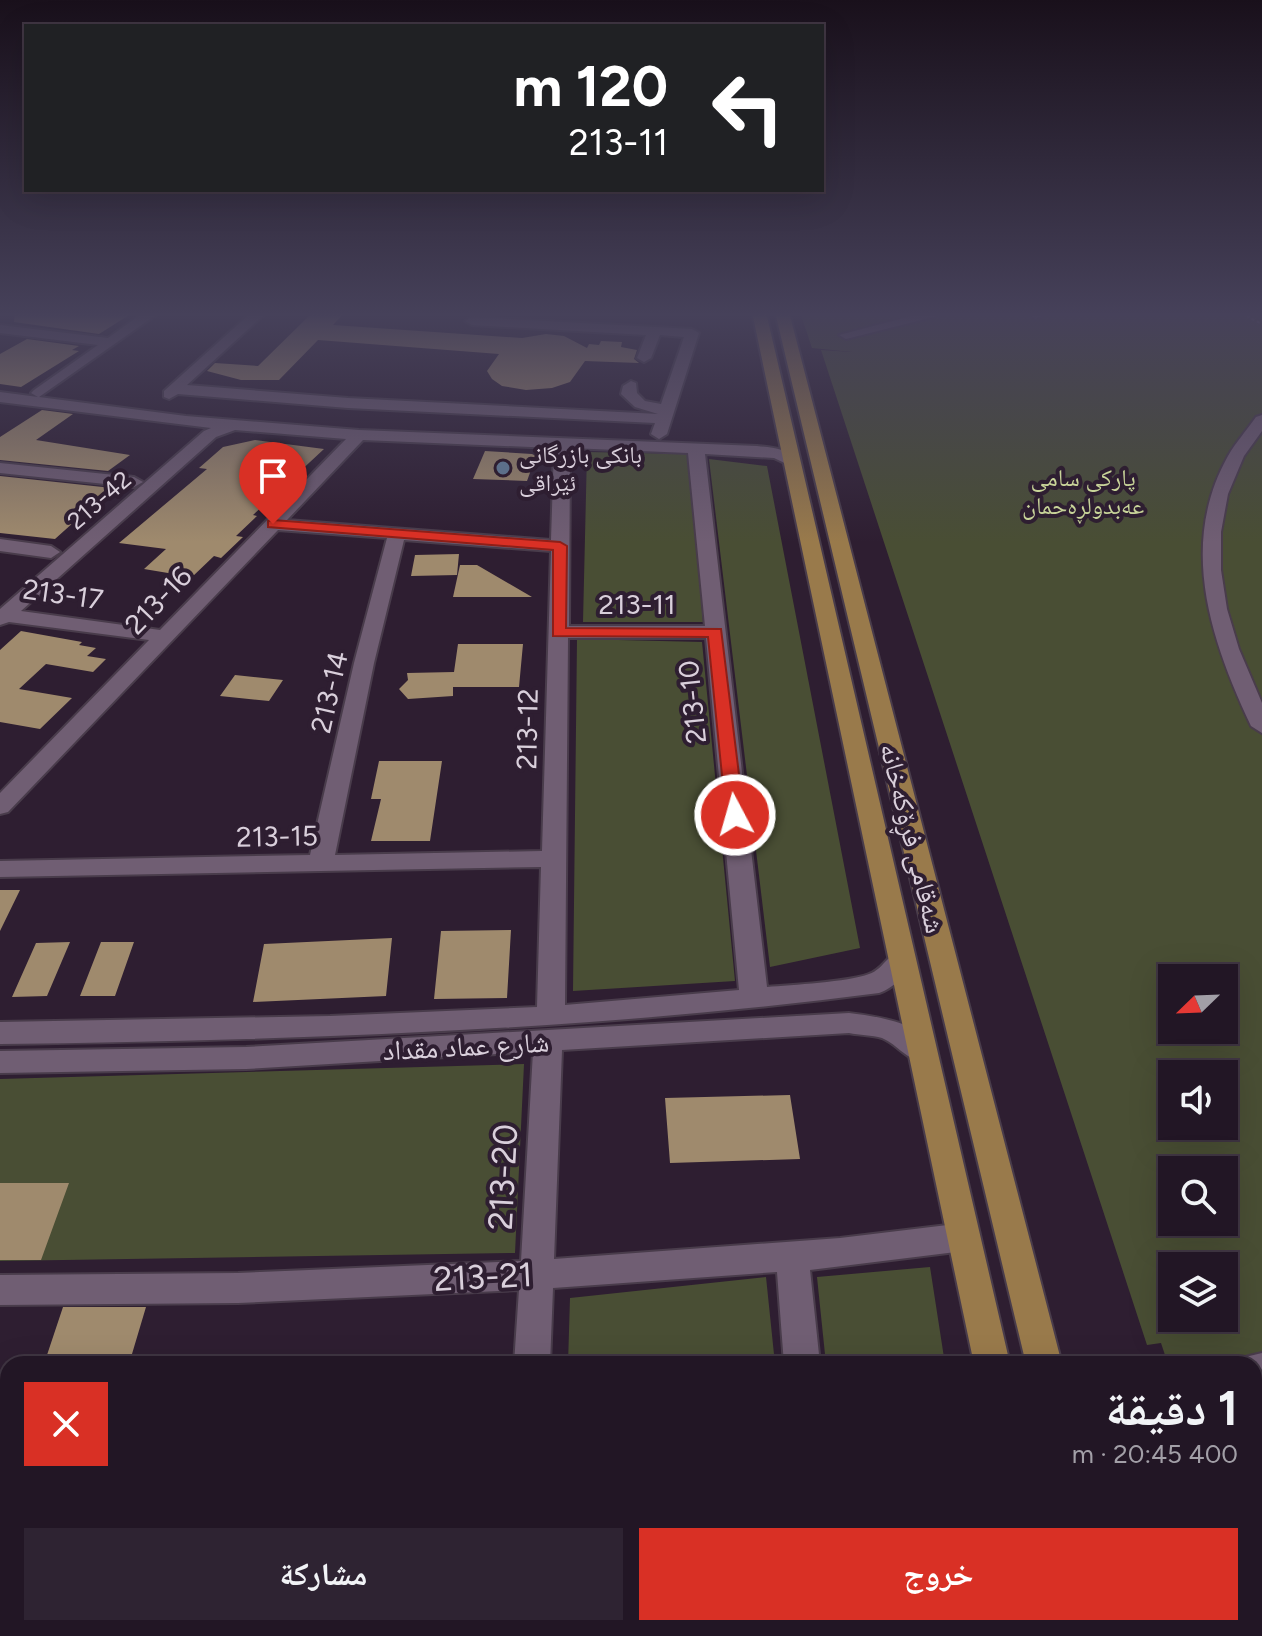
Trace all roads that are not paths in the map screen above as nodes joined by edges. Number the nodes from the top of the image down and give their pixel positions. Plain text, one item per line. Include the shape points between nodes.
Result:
1 (3, 388) edge
2 (45, 388) edge
3 (630, 388) edge
4 (674, 388) edge
5 (775, 388) edge
6 (801, 388) edge
7 (175, 389) joint
8 (39, 393) junction
9 (0, 397) edge
10 (156, 407) junction
11 (665, 415) junction
12 (1262, 420) edge
13 (186, 421) junction
14 (234, 425) junction
15 (784, 429) junction
16 (452, 434) junction
17 (359, 435) junction
18 (658, 438) junction
19 (562, 444) junction
20 (761, 446) junction
21 (696, 449) junction
22 (791, 461) junction
23 (0, 468) edge
24 (134, 482) junction
25 (273, 524) junction
26 (397, 533) junction
27 (0, 545) edge
28 (560, 546) junction
29 (51, 552) junction
30 (1, 610) edge
31 (558, 632) junction
32 (715, 632) junction
33 (162, 636) junction
34 (1262, 726) edge
35 (0, 807) edge
36 (554, 859) junction
37 (320, 865) junction
38 (0, 869) edge
39 (902, 960) junction
40 (754, 997) junction
41 (549, 1028) junction
42 (0, 1033) edge
43 (923, 1052) junction
44 (0, 1062) edge
45 (964, 1237) junction
46 (792, 1256) junction
47 (536, 1275) junction
48 (0, 1290) edge
49 (532, 1356) edge
50 (801, 1356) edge
51 (990, 1356) edge
52 (1042, 1356) edge

1 - 8 street
2 - 8 street
3 - 11 street via 633,400
4 - 11 street
5 - 15 main road, شەقامی فڕۆکەخانە
6 - 52 main road, شەقامی فڕۆکەخانە
7 - 10 street
7 - 11 street via 234,389 392,406
8 - 10 street
9 - 13 street
10 - 16 street
11 - 18 street
12 - 34 street via 1227,470 1217,496 1209,556 1218,612
13 - 14 street
13 - 24 street, 213-42 via 193,428
14 - 17 street
14 - 30 street, 213-42 via 210,434
15 - 20 street
15 - 22 main road, شەقامی فڕۆکەخانە
16 - 17 street
16 - 18 street
16 - 19 street
17 - 25 street, 213-16
18 - 20 street
19 - 21 street
19 - 28 street, 213-12
20 - 21 street
20 - 22 street
21 - 32 street, 213-10
22 - 39 main road, شەقامی فڕۆکەخانە
23 - 24 street
24 - 29 street, 213-42
25 - 26 street
25 - 33 street, 213-16
26 - 28 street
26 - 37 street, 213-14
27 - 29 street
28 - 31 street, 213-12
29 - 30 street, 213-42
30 - 33 street, 213-17
31 - 32 street, 213-11
31 - 36 street, 213-12
32 - 40 street, 213-10
33 - 35 street, 213-16
36 - 37 street, 213-15
36 - 41 street, 213-12
37 - 38 street, 213-15
39 - 40 street, شارع عماد مقداد via 879,983
39 - 43 main road, شەقامی فڕۆکەخانە
40 - 41 street, شارع عماد مقداد
41 - 42 street, شارع عماد مقداد
41 - 43 street, شارع عماد مقداد via 849,1023 889,1029
41 - 44 street, شارع عماد مقداد via 246,1058
41 - 47 street, 213-20
43 - 45 main road, شەقامی فڕۆکەخانە
45 - 46 street, 213-21
45 - 51 main road, شەقامی فڕۆکەخانە
46 - 47 street, 213-21
46 - 50 street
47 - 48 street, 213-21 via 257,1290
47 - 49 street, 213-20

